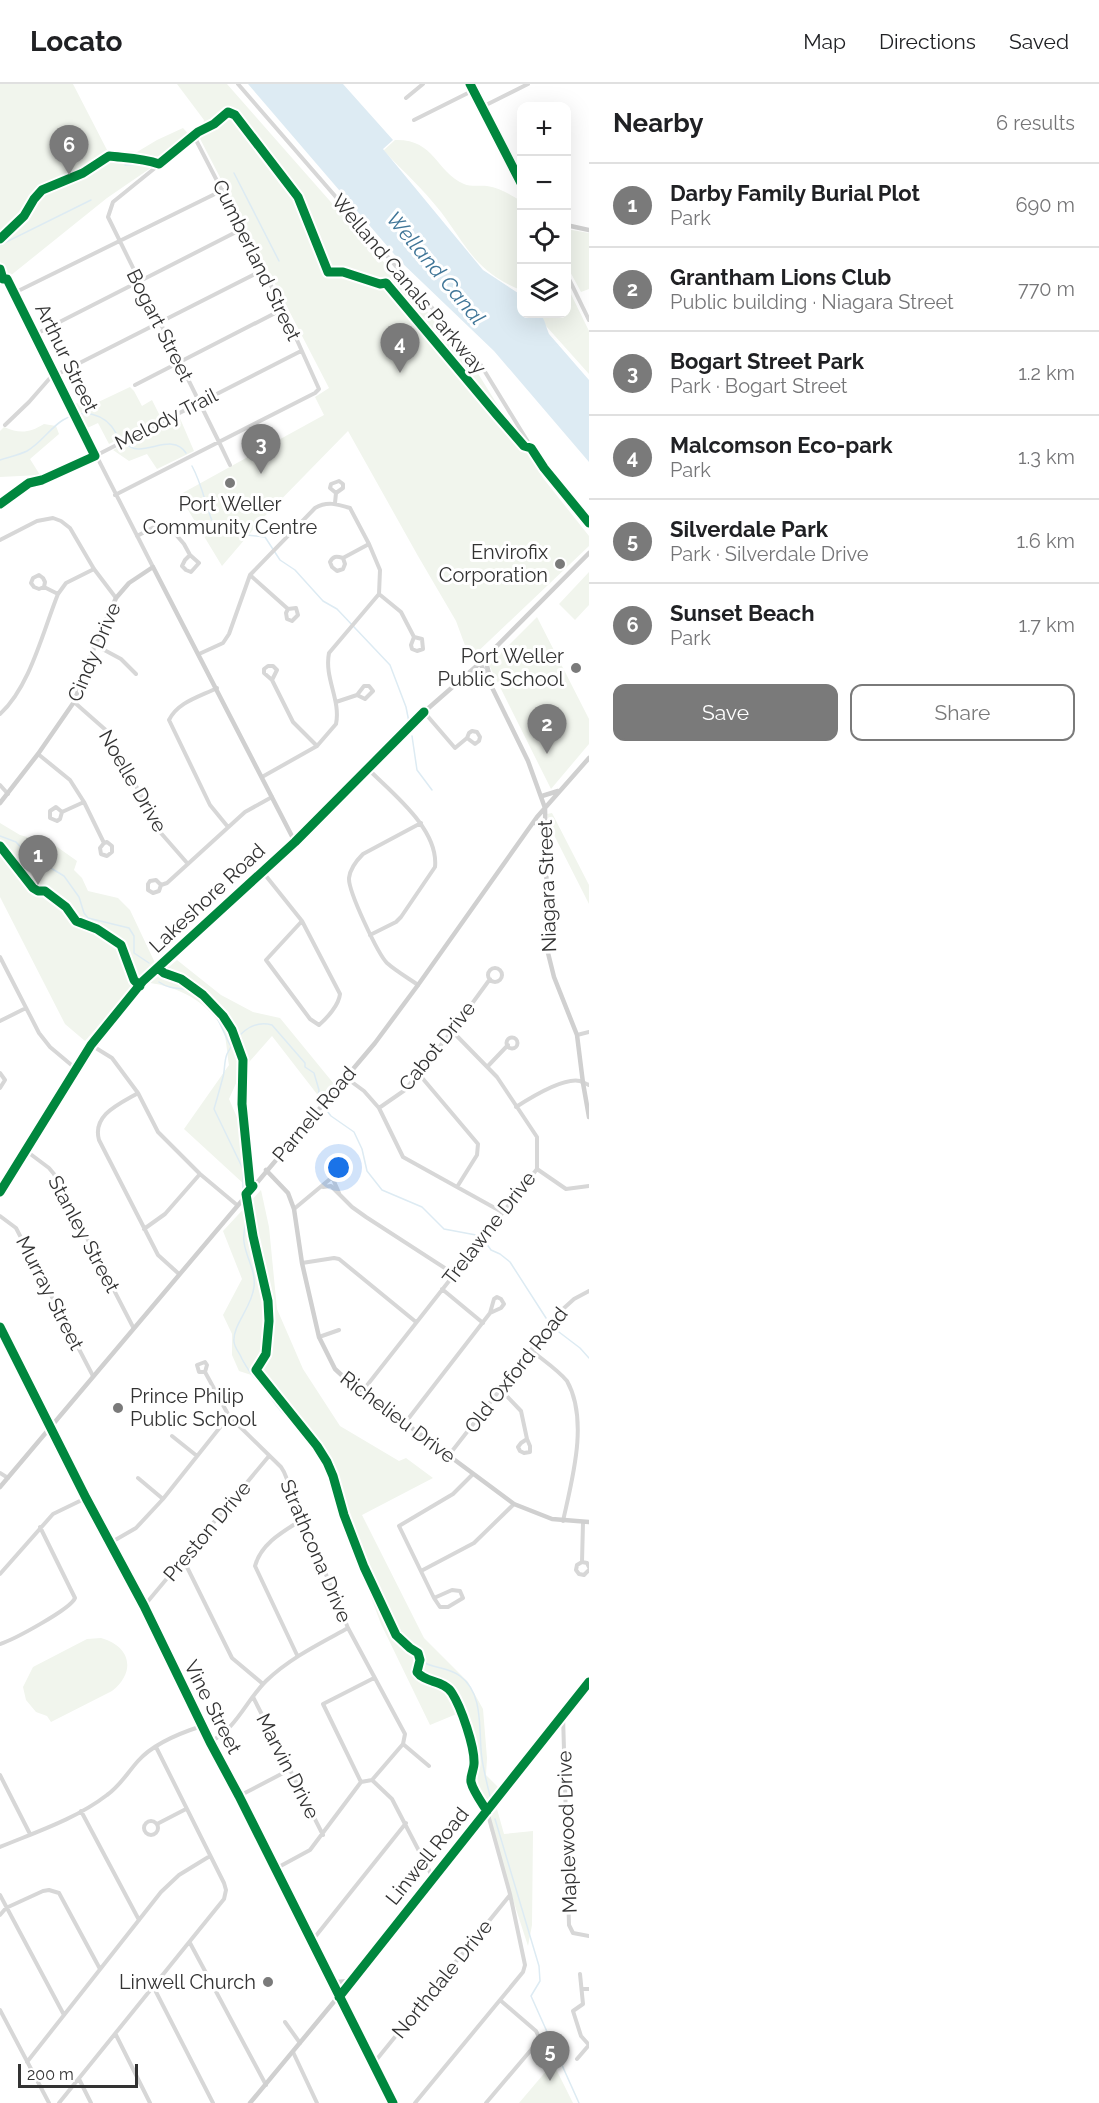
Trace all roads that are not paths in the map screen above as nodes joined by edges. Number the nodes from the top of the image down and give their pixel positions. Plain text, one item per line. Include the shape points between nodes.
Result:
1 (238, 84) edge
2 (423, 84) edge
3 (470, 84) edge
4 (528, 84) edge
5 (474, 90) junction
6 (406, 99) dead end
7 (482, 107) junction
8 (414, 120) dead end
9 (517, 175) edge
10 (223, 190) junction
11 (108, 216) joint
12 (571, 226) edge
13 (242, 229) junction
14 (589, 230) edge
15 (119, 242) junction
16 (263, 270) junction
17 (5, 276) dead end
18 (571, 282) edge
19 (139, 283) junction
20 (14, 293) junction
21 (283, 309) junction
22 (589, 320) edge
23 (159, 323) junction
24 (36, 334) junction
25 (301, 351) junction
26 (179, 363) junction
27 (55, 375) junction
28 (135, 385) dead end
29 (199, 402) junction
30 (5, 425) dead end
31 (219, 442) junction
32 (95, 456) junction
33 (230, 465) dead end
34 (29, 483) dead end
35 (336, 493) dead end
36 (116, 495) junction
37 (334, 503) junction
38 (589, 523) edge
39 (137, 536) junction
40 (0, 540) edge
41 (369, 544) junction
42 (589, 553) edge
43 (190, 555) junction
44 (343, 558) dead end
45 (153, 567) junction
46 (94, 569) junction
47 (250, 575) junction
48 (44, 587) dead end
49 (58, 594) junction
50 (379, 594) junction
51 (116, 598) junction
52 (288, 609) dead end
53 (414, 637) dead end
54 (95, 645) junction
55 (494, 650) junction
56 (199, 654) junction
57 (480, 663) junction
58 (136, 674) dead end
59 (272, 680) dead end
60 (492, 686) junction
61 (217, 688) junction
62 (357, 695) dead end
63 (74, 702) junction
64 (336, 702) junction
65 (424, 712) junction
66 (0, 714) edge
67 (467, 738) dead end
68 (317, 746) junction
69 (38, 754) junction
70 (589, 758) edge
71 (367, 768) junction
72 (262, 777) junction
73 (0, 786) edge
74 (561, 790) junction
75 (8, 794) junction
76 (542, 796) junction
77 (272, 797) junction
78 (84, 802) junction
79 (0, 803) edge
80 (545, 808) junction
81 (62, 812) dead end
82 (533, 823) junction
83 (421, 824) junction
84 (228, 827) junction
85 (547, 834) junction
86 (296, 842) junction
87 (104, 843) dead end
88 (188, 864) junction
89 (262, 871) junction
90 (161, 885) dead end
91 (303, 921) junction
92 (370, 934) junction
93 (0, 957) edge
94 (490, 979) dead end
95 (418, 985) junction
96 (26, 1008) junction
97 (0, 1021) edge
98 (452, 1031) junction
99 (589, 1032) edge
100 (577, 1035) junction
101 (91, 1045) junction
102 (508, 1045) dead end
103 (488, 1066) junction
104 (75, 1068) junction
105 (0, 1073) edge
106 (418, 1073) junction
107 (345, 1077) junction
108 (583, 1083) junction
109 (589, 1085) edge
110 (0, 1088) edge
111 (138, 1093) junction
112 (516, 1107) junction
113 (379, 1108) junction
114 (589, 1117) edge
115 (25, 1150) junction
116 (537, 1169) junction
117 (266, 1170) junction
118 (200, 1174) junction
119 (589, 1186) edge
120 (322, 1187) junction
121 (457, 1187) junction
122 (0, 1192) edge
123 (339, 1194) junction
124 (237, 1205) junction
125 (294, 1209) junction
126 (502, 1212) junction
127 (0, 1216) edge
128 (144, 1229) junction
129 (302, 1263) junction
130 (179, 1274) junction
131 (454, 1274) junction
132 (442, 1289) junction
133 (589, 1292) edge
134 (490, 1313) dead end
135 (416, 1322) junction
136 (483, 1323) junction
137 (0, 1327) edge
138 (133, 1327) junction
139 (339, 1330) dead end
140 (319, 1337) junction
141 (532, 1351) junction
142 (205, 1372) dead end
143 (93, 1376) junction
144 (501, 1390) junction
145 (361, 1393) junction
146 (229, 1416) junction
147 (405, 1423) junction
148 (50, 1426) junction
149 (172, 1436) dead end
150 (527, 1439) dead end
151 (449, 1455) junction
152 (197, 1456) junction
153 (269, 1456) junction
154 (0, 1473) edge
155 (473, 1474) junction
156 (8, 1478) junction
157 (138, 1478) dead end
158 (0, 1487) edge
159 (86, 1498) junction
160 (163, 1498) junction
161 (514, 1504) junction
162 (303, 1519) junction
163 (562, 1521) junction
164 (583, 1522) junction
165 (589, 1522) edge
166 (40, 1527) junction
167 (109, 1543) junction
168 (183, 1559) junction
169 (582, 1562) junction
170 (589, 1568) edge
171 (421, 1570) junction
172 (0, 1574) edge
173 (434, 1598) junction
174 (144, 1606) junction
175 (348, 1628) junction
176 (0, 1644) edge
177 (297, 1655) junction
178 (374, 1678) junction
179 (589, 1682) edge
180 (263, 1684) junction
181 (253, 1697) junction
182 (563, 1714) junction
183 (202, 1726) junction
184 (210, 1742) junction
185 (403, 1744) junction
186 (156, 1747) junction
187 (429, 1766) dead end
188 (290, 1770) junction
189 (0, 1775) edge
190 (372, 1780) junction
191 (361, 1782) junction
192 (239, 1796) junction
193 (186, 1809) junction
194 (81, 1811) junction
195 (487, 1811) junction
196 (406, 1823) junction
197 (157, 1824) dead end
198 (30, 1834) junction
199 (323, 1835) junction
200 (0, 1846) edge
201 (210, 1856) junction
202 (275, 1869) junction
203 (433, 1878) junction
204 (510, 1894) junction
205 (0, 1896) edge
206 (6, 1908) junction
207 (0, 1915) edge
208 (139, 1920) junction
209 (589, 1936) edge
210 (190, 1942) junction
211 (311, 1942) junction
212 (100, 1969) junction
213 (580, 1974) dead end
214 (330, 1979) junction
215 (351, 1981) junction
216 (154, 1988) junction
217 (582, 1989) junction
218 (589, 1989) edge
219 (339, 1996) junction
220 (500, 2000) junction
221 (0, 2010) edge
222 (64, 2015) junction
223 (285, 2022) dead end
224 (116, 2035) junction
225 (300, 2043) junction
226 (589, 2045) edge
227 (293, 2052) junction
228 (577, 2059) dead end
229 (27, 2062) junction
230 (373, 2064) junction
231 (79, 2079) junction
232 (266, 2085) junction
233 (49, 2103) edge
234 (59, 2103) edge
235 (91, 2103) edge
236 (150, 2103) edge
237 (213, 2103) edge
238 (250, 2103) edge
239 (317, 2103) edge
240 (393, 2103) edge
241 (414, 2103) edge
242 (486, 2103) edge

1 - 38 street, Welland Canals Parkway via 478,362 544,468
2 - 6 street
3 - 5 street
4 - 7 street
5 - 7 street
5 - 8 street
7 - 9 street
10 - 11 street, Cumberland Street via 192,138 112,202
10 - 13 street, Cumberland Street
10 - 15 street
11 - 15 street, Bogart Street
12 - 14 street
13 - 16 street, Cumberland Street
13 - 19 street
15 - 19 street, Bogart Street
15 - 20 street
16 - 21 street, Cumberland Street
16 - 23 street
17 - 20 street, Arthur Street
18 - 22 street
19 - 23 street, Bogart Street
19 - 24 street
20 - 24 street, Arthur Street
21 - 25 street, Cumberland Street
21 - 26 street
23 - 26 street, Bogart Street
23 - 27 street
24 - 27 street, Arthur Street
25 - 29 street, Melody Trail
25 - 31 street, Cumberland Street via 319,389
26 - 28 street
26 - 29 street, Bogart Street
27 - 30 street
27 - 32 street, Arthur Street
29 - 31 street, Bogart Street
29 - 32 street, Melody Trail
31 - 33 street, Bogart Street
31 - 36 street
32 - 34 street, Melody Trail
32 - 36 street, Arthur Street
35 - 37 street
36 - 39 street, Arthur Street
37 - 41 street via 350,508
37 - 47 street via 315,508
39 - 43 street via 166,523
39 - 45 street, Arthur Street
40 - 46 street via 37,521 53,518 70,528
41 - 44 street
41 - 50 street via 380,570
42 - 55 street, Lakeshore Road
43 - 43 street via 199,563 191,572 182,566
45 - 51 street, Cindy Drive via 129,583
45 - 56 street, Arthur Street
46 - 49 street via 66,583
46 - 51 street
47 - 52 street
47 - 56 street via 229,634 223,643
48 - 49 street
49 - 66 street via 22,687
50 - 53 street via 401,612
50 - 64 street via 329,653 327,666
51 - 54 street, Cindy Drive
54 - 58 street via 122,659
54 - 63 street, Cindy Drive
55 - 57 street, Lakeshore Road
55 - 60 street via 487,659
56 - 61 street, Arthur Street
57 - 60 street, Niagara Street
57 - 65 street, Lakeshore Road
59 - 68 street via 293,722
60 - 76 street, Niagara Street
61 - 72 street, Arthur Street
61 - 84 street via 180,705 169,720 210,805
62 - 64 street
63 - 69 street, Cindy Drive
63 - 88 street, Noelle Drive via 108,732 160,832
64 - 68 street via 336,724
65 - 67 street via 455,748
65 - 71 street, Lakeshore Road
68 - 72 street
69 - 75 street, Cindy Drive
69 - 78 street via 70,780
70 - 74 street, Parnell Road
71 - 83 street
71 - 86 street, Lakeshore Road
72 - 77 street, Arthur Street
73 - 75 street
74 - 76 street
74 - 80 street, Parnell Road
75 - 79 street, Cindy Drive
76 - 80 street, Niagara Street
77 - 84 street
77 - 86 street, Arthur Street
78 - 81 street
78 - 87 street
80 - 82 street, Parnell Road
80 - 85 street, Niagara Street
82 - 85 street via 538,823
82 - 95 street, Parnell Road
83 - 92 street via 434,849 435,867 401,917
83 - 92 street via 363,854 352,869 351,891
84 - 88 street
85 - 100 street, Niagara Street via 548,952
86 - 89 street, Lakeshore Road
88 - 90 street
89 - 91 street
89 - 101 street, Lakeshore Road via 143,981
91 - 91 street via 266,960 310,1020 319,1024 340,1000 340,994
92 - 95 street via 386,962
93 - 96 street
94 - 98 street, Cabot Drive
95 - 107 street, Parnell Road
96 - 97 street
96 - 104 street via 50,1047
98 - 103 street, Trelawne Drive
98 - 106 street, Cabot Drive
99 - 100 street
100 - 108 street, Niagara Street
101 - 104 street, Lakeshore Road
101 - 111 street via 112,1058
102 - 103 street
103 - 112 street, Trelawne Drive
104 - 115 street, Lakeshore Road
105 - 110 street via 5,1080
106 - 113 street, Cabot Drive via 405,1090
106 - 121 street via 478,1144 477,1155
107 - 113 street
107 - 117 street, Parnell Road
108 - 109 street
108 - 112 street via 578,1080 562,1084
108 - 114 street, Niagara Street
111 - 118 street via 159,1132
111 - 128 street via 108,1111 97,1133
112 - 116 street, Trelawne Drive via 537,1137
113 - 121 street via 403,1157
115 - 122 street, Lakeshore Road
115 - 138 street, Stanley Street via 54,1174
116 - 119 street via 566,1189
116 - 126 street, Trelawne Drive
117 - 124 street, Parnell Road
117 - 125 street, Richelieu Drive via 288,1193
118 - 124 street
118 - 128 street via 165,1214
120 - 123 street via 331,1186
120 - 123 street via 333,1179
120 - 125 street
121 - 126 street
123 - 131 street via 366,1217
124 - 130 street, Parnell Road
125 - 129 street, Richelieu Drive
126 - 131 street, Trelawne Drive
127 - 143 street, Murray Street via 16,1228
128 - 130 street via 158,1255
129 - 135 street via 339,1259
129 - 140 street, Richelieu Drive
130 - 138 street, Parnell Road
131 - 132 street, Trelawne Drive
132 - 135 street, Trelawne Drive
132 - 136 street
133 - 141 street, Old Oxford Road via 563,1309
134 - 136 street
135 - 145 street, Trelawne Drive
136 - 147 street
137 - 148 street, Vine Street
138 - 143 street, Parnell Road
139 - 140 street
140 - 145 street, Richelieu Drive via 335,1369
141 - 144 street, Old Oxford Road
141 - 163 street via 565,1378 575,1402 580,1435 578,1454
142 - 146 street, Strathcona Drive
143 - 148 street, Parnell Road
144 - 150 street via 521,1411
144 - 151 street, Old Oxford Road
145 - 147 street, Richelieu Drive
146 - 152 street
146 - 153 street, Strathcona Drive
147 - 151 street, Richelieu Drive
148 - 156 street, Parnell Road
148 - 159 street, Vine Street
149 - 152 street
151 - 155 street, Richelieu Drive
152 - 160 street
153 - 162 street, Strathcona Drive via 284,1472
153 - 168 street, Preston Drive
154 - 156 street
155 - 161 street, Richelieu Drive
155 - 171 street via 453,1494 399,1526
156 - 158 street, Parnell Road
157 - 160 street
159 - 166 street via 53,1514
159 - 167 street, Vine Street
160 - 167 street via 136,1528
161 - 163 street, Richelieu Drive
161 - 171 street via 474,1543
162 - 175 street, Strathcona Drive
162 - 177 street via 274,1537 255,1566
163 - 164 street, Richelieu Drive
164 - 165 street, Richelieu Drive
164 - 169 street
166 - 172 street
166 - 176 street via 74,1603
167 - 174 street, Vine Street
168 - 174 street, Preston Drive
168 - 180 street, Marvin Drive via 232,1658
169 - 170 street
169 - 170 street via 577,1565 579,1574 584,1575
171 - 173 street
173 - 173 street via 455,1590 463,1598 443,1609
174 - 183 street, Vine Street
175 - 177 street
175 - 178 street, Strathcona Drive
177 - 180 street
178 - 185 street, Strathcona Drive via 405,1734
178 - 191 street via 323,1704
179 - 182 street, Linwell Road
180 - 181 street
181 - 184 street via 228,1730
181 - 188 street, Marvin Drive
182 - 195 street, Linwell Road
182 - 209 street, Maplewood Drive via 569,1925 573,1933
183 - 184 street, Vine Street
183 - 186 street
184 - 192 street, Vine Street
185 - 187 street
185 - 190 street
186 - 193 street
186 - 194 street via 139,1759 108,1795
188 - 192 street
188 - 199 street, Marvin Drive
189 - 198 street
190 - 191 street
190 - 196 street via 392,1799
191 - 199 street
192 - 202 street, Vine Street
193 - 197 street
193 - 201 street
194 - 198 street
194 - 208 street
195 - 203 street, Linwell Road
195 - 204 street
196 - 203 street
196 - 211 street
198 - 200 street
199 - 202 street via 310,1850
201 - 208 street via 168,1885
201 - 210 street via 224,1883 224,1899
202 - 211 street, Vine Street
203 - 215 street, Linwell Road
204 - 220 street via 525,1965
204 - 230 street, Northdale Drive
205 - 206 street
206 - 207 street
206 - 212 street via 43,1891 60,1893
206 - 222 street
208 - 212 street
210 - 216 street
210 - 232 street
211 - 214 street, Vine Street
212 - 222 street
213 - 217 street
214 - 215 street
214 - 219 street, Vine Street
215 - 219 street, Linwell Road
216 - 224 street
216 - 237 street
217 - 218 street
217 - 226 street via 583,2004 573,2011 581,2036
219 - 225 street, Linwell Road
219 - 230 street, Vine Street
220 - 241 street
220 - 242 street via 539,2037
221 - 229 street
222 - 229 street
223 - 225 street
224 - 231 street
224 - 236 street
225 - 227 street, Linwell Road
226 - 228 street
227 - 232 street, Linwell Road
227 - 239 street
229 - 233 street
230 - 240 street, Vine Street
231 - 234 street
231 - 235 street
232 - 238 street, Linwell Road

